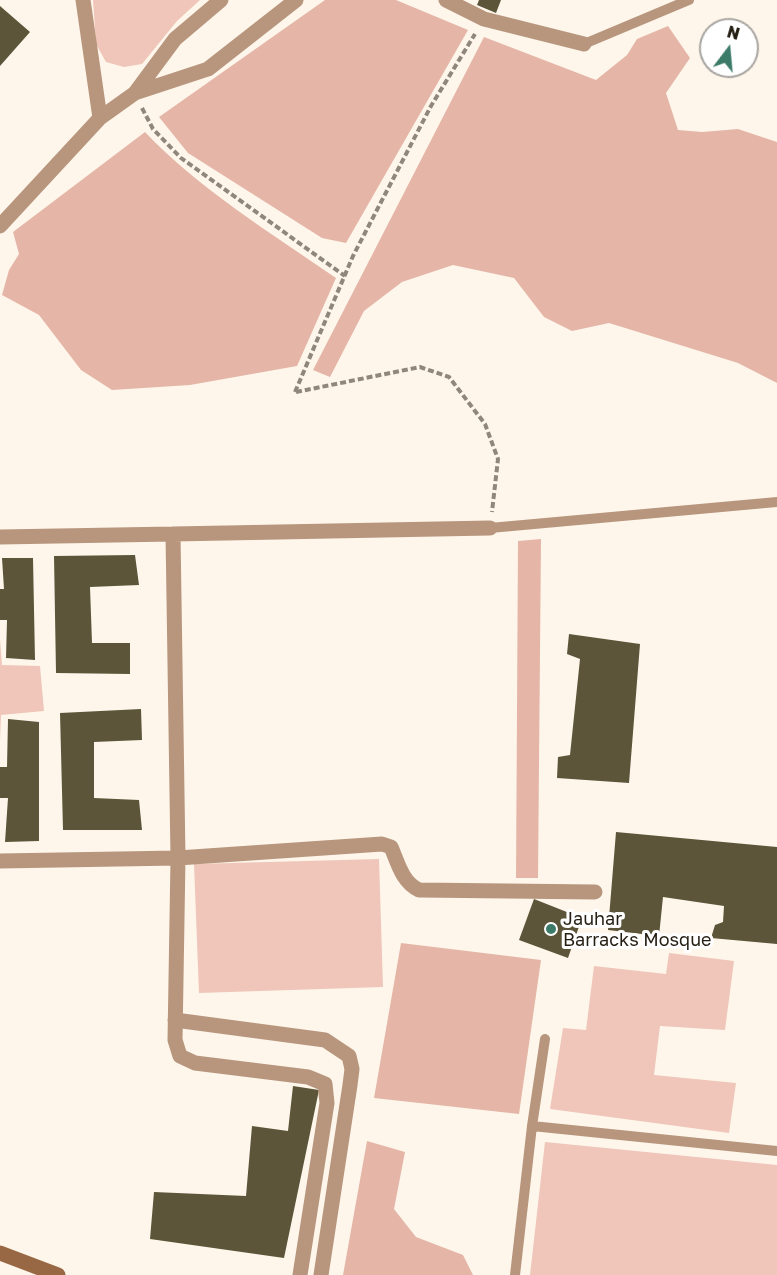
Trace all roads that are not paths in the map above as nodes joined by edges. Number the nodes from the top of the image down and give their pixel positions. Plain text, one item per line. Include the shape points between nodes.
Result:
1 (83, 0) edge
2 (221, 0) edge
3 (296, 0) edge
4 (446, 0) edge
5 (689, 0) edge
6 (584, 44) joint
7 (135, 93) junction
8 (100, 118) junction
9 (0, 226) edge
10 (777, 502) edge
11 (490, 528) joint
12 (173, 534) junction
13 (0, 537) edge
14 (178, 858) junction
15 (0, 861) edge
16 (595, 891) dead end
17 (175, 1020) junction
18 (545, 1039) dead end
19 (532, 1126) junction
20 (777, 1151) edge
21 (0, 1253) edge
22 (58, 1275) edge
23 (300, 1275) edge
24 (321, 1275) edge
25 (515, 1275) edge

1 - 8 street
2 - 7 street via 175,39
3 - 7 street via 208,69
4 - 6 street via 484,19
5 - 6 lane
7 - 8 street
8 - 9 street
10 - 11 lane
11 - 12 street
12 - 13 street
12 - 14 street
14 - 15 street
14 - 16 street via 382,844 391,847 410,886 419,890
14 - 17 street
17 - 23 street via 180,1056 195,1063 308,1077 325,1084 327,1103
17 - 24 street via 325,1040 349,1056 350,1085
18 - 19 lane
19 - 20 lane
19 - 25 lane
21 - 22 street

